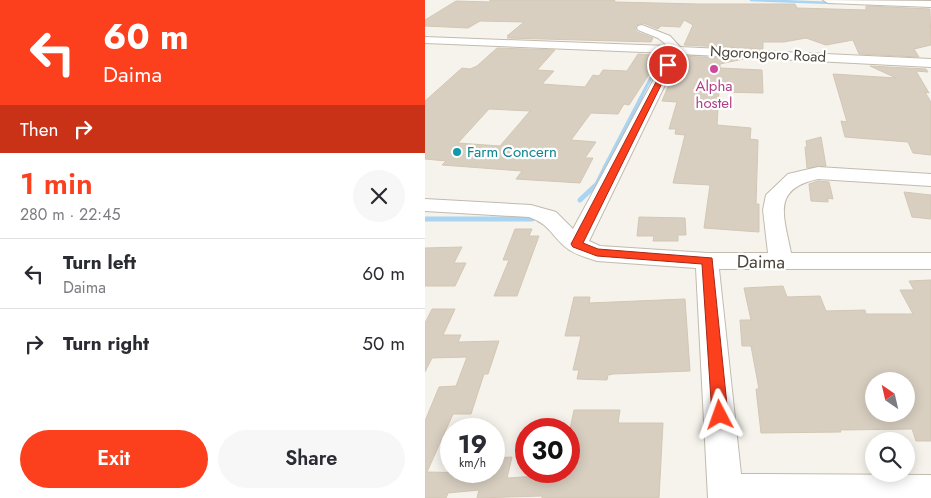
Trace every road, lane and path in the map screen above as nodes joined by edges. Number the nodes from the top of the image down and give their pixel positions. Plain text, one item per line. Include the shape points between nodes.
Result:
1 (828, 0) edge
2 (931, 4) edge
3 (642, 28) dead end
4 (425, 40) edge
5 (676, 50) junction
6 (931, 63) edge
7 (931, 180) edge
8 (425, 206) edge
9 (577, 244) junction
10 (707, 261) junction
11 (781, 262) junction
12 (931, 262) edge
13 (931, 492) edge
14 (726, 495) edge

1 - 2 street
3 - 5 street via 669,40
4 - 5 street, Ngorongoro Road
5 - 6 street, Ngorongoro Road
5 - 9 street
7 - 11 street via 817,173 795,178 776,195 773,210
8 - 9 street, Daima via 531,211 549,217
9 - 10 street, Daima via 597,253
10 - 11 street, Daima
10 - 14 street
11 - 12 street, Daima
13 - 14 street

